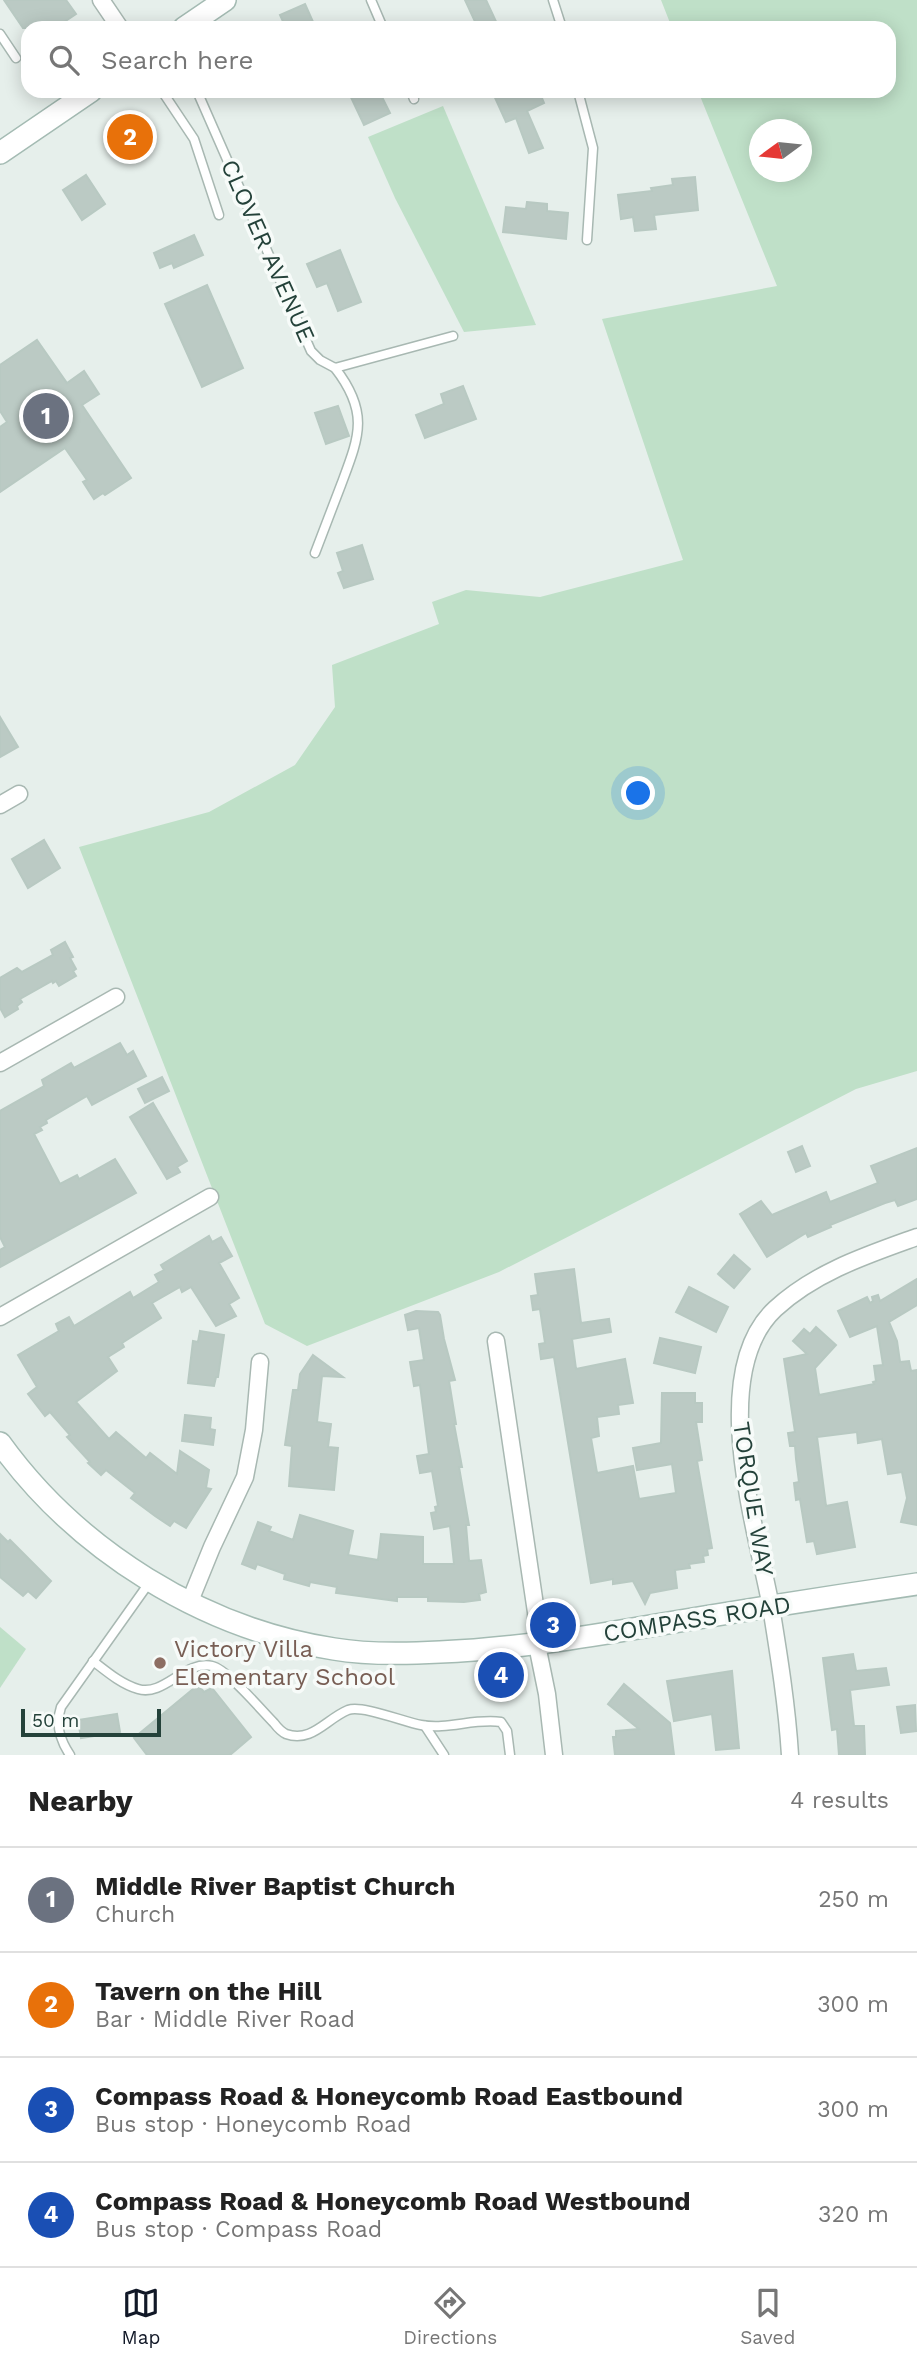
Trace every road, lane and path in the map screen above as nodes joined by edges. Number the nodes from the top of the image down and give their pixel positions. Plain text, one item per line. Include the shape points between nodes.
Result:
1 (101, 0) edge
2 (225, 0) edge
3 (371, 0) edge
4 (553, 0) edge
5 (115, 21) edge
6 (194, 21) edge
7 (380, 21) edge
8 (560, 21) edge
9 (0, 34) edge
10 (16, 58) dead end
11 (81, 98) edge
12 (167, 98) edge
13 (200, 98) edge
14 (580, 98) edge
15 (0, 153) edge
16 (219, 215) dead end
17 (587, 240) dead end
18 (453, 336) dead end
19 (335, 368) junction
20 (315, 552) dead end
21 (19, 794) dead end
22 (0, 805) edge
23 (116, 997) dead end
24 (0, 1063) edge
25 (211, 1197) dead end
26 (917, 1237) edge
27 (0, 1317) edge
28 (496, 1341) dead end
29 (260, 1362) dead end
30 (0, 1443) edge
31 (152, 1580) junction
32 (917, 1584) edge
33 (190, 1601) junction
34 (770, 1606) junction
35 (537, 1645) junction
36 (93, 1661) junction
37 (425, 1726) junction
38 (70, 1755) edge
39 (444, 1755) edge
40 (510, 1755) edge
41 (554, 1755) edge
42 (790, 1755) edge

1 - 5 street
2 - 6 street
3 - 7 lane
4 - 8 lane
9 - 10 lane
11 - 15 street
12 - 16 lane via 194,139
13 - 19 lane, CLOVER AVENUE via 311,351
14 - 17 lane via 593,148
18 - 19 lane, CLOVER AVENUE
19 - 20 lane via 355,402 358,441
21 - 22 street
23 - 24 street
25 - 27 street
26 - 34 street, TORQUE WAY via 822,1275 775,1309 753,1344 742,1385 739,1426
28 - 35 street
29 - 33 street via 245,1477
30 - 31 street, COMPASS ROAD via 64,1517
31 - 33 street, COMPASS ROAD
31 - 36 lane
32 - 34 street, COMPASS ROAD
33 - 35 street, COMPASS ROAD via 258,1630 334,1649 395,1654
34 - 35 street, COMPASS ROAD
34 - 42 street, TORQUE WAY
35 - 41 street
36 - 37 lane via 139,1690 149,1690 201,1665 214,1666 229,1675 284,1733 312,1734 350,1709
36 - 38 lane via 58,1716 59,1734
37 - 39 lane
37 - 40 lane via 501,1722 508,1731

